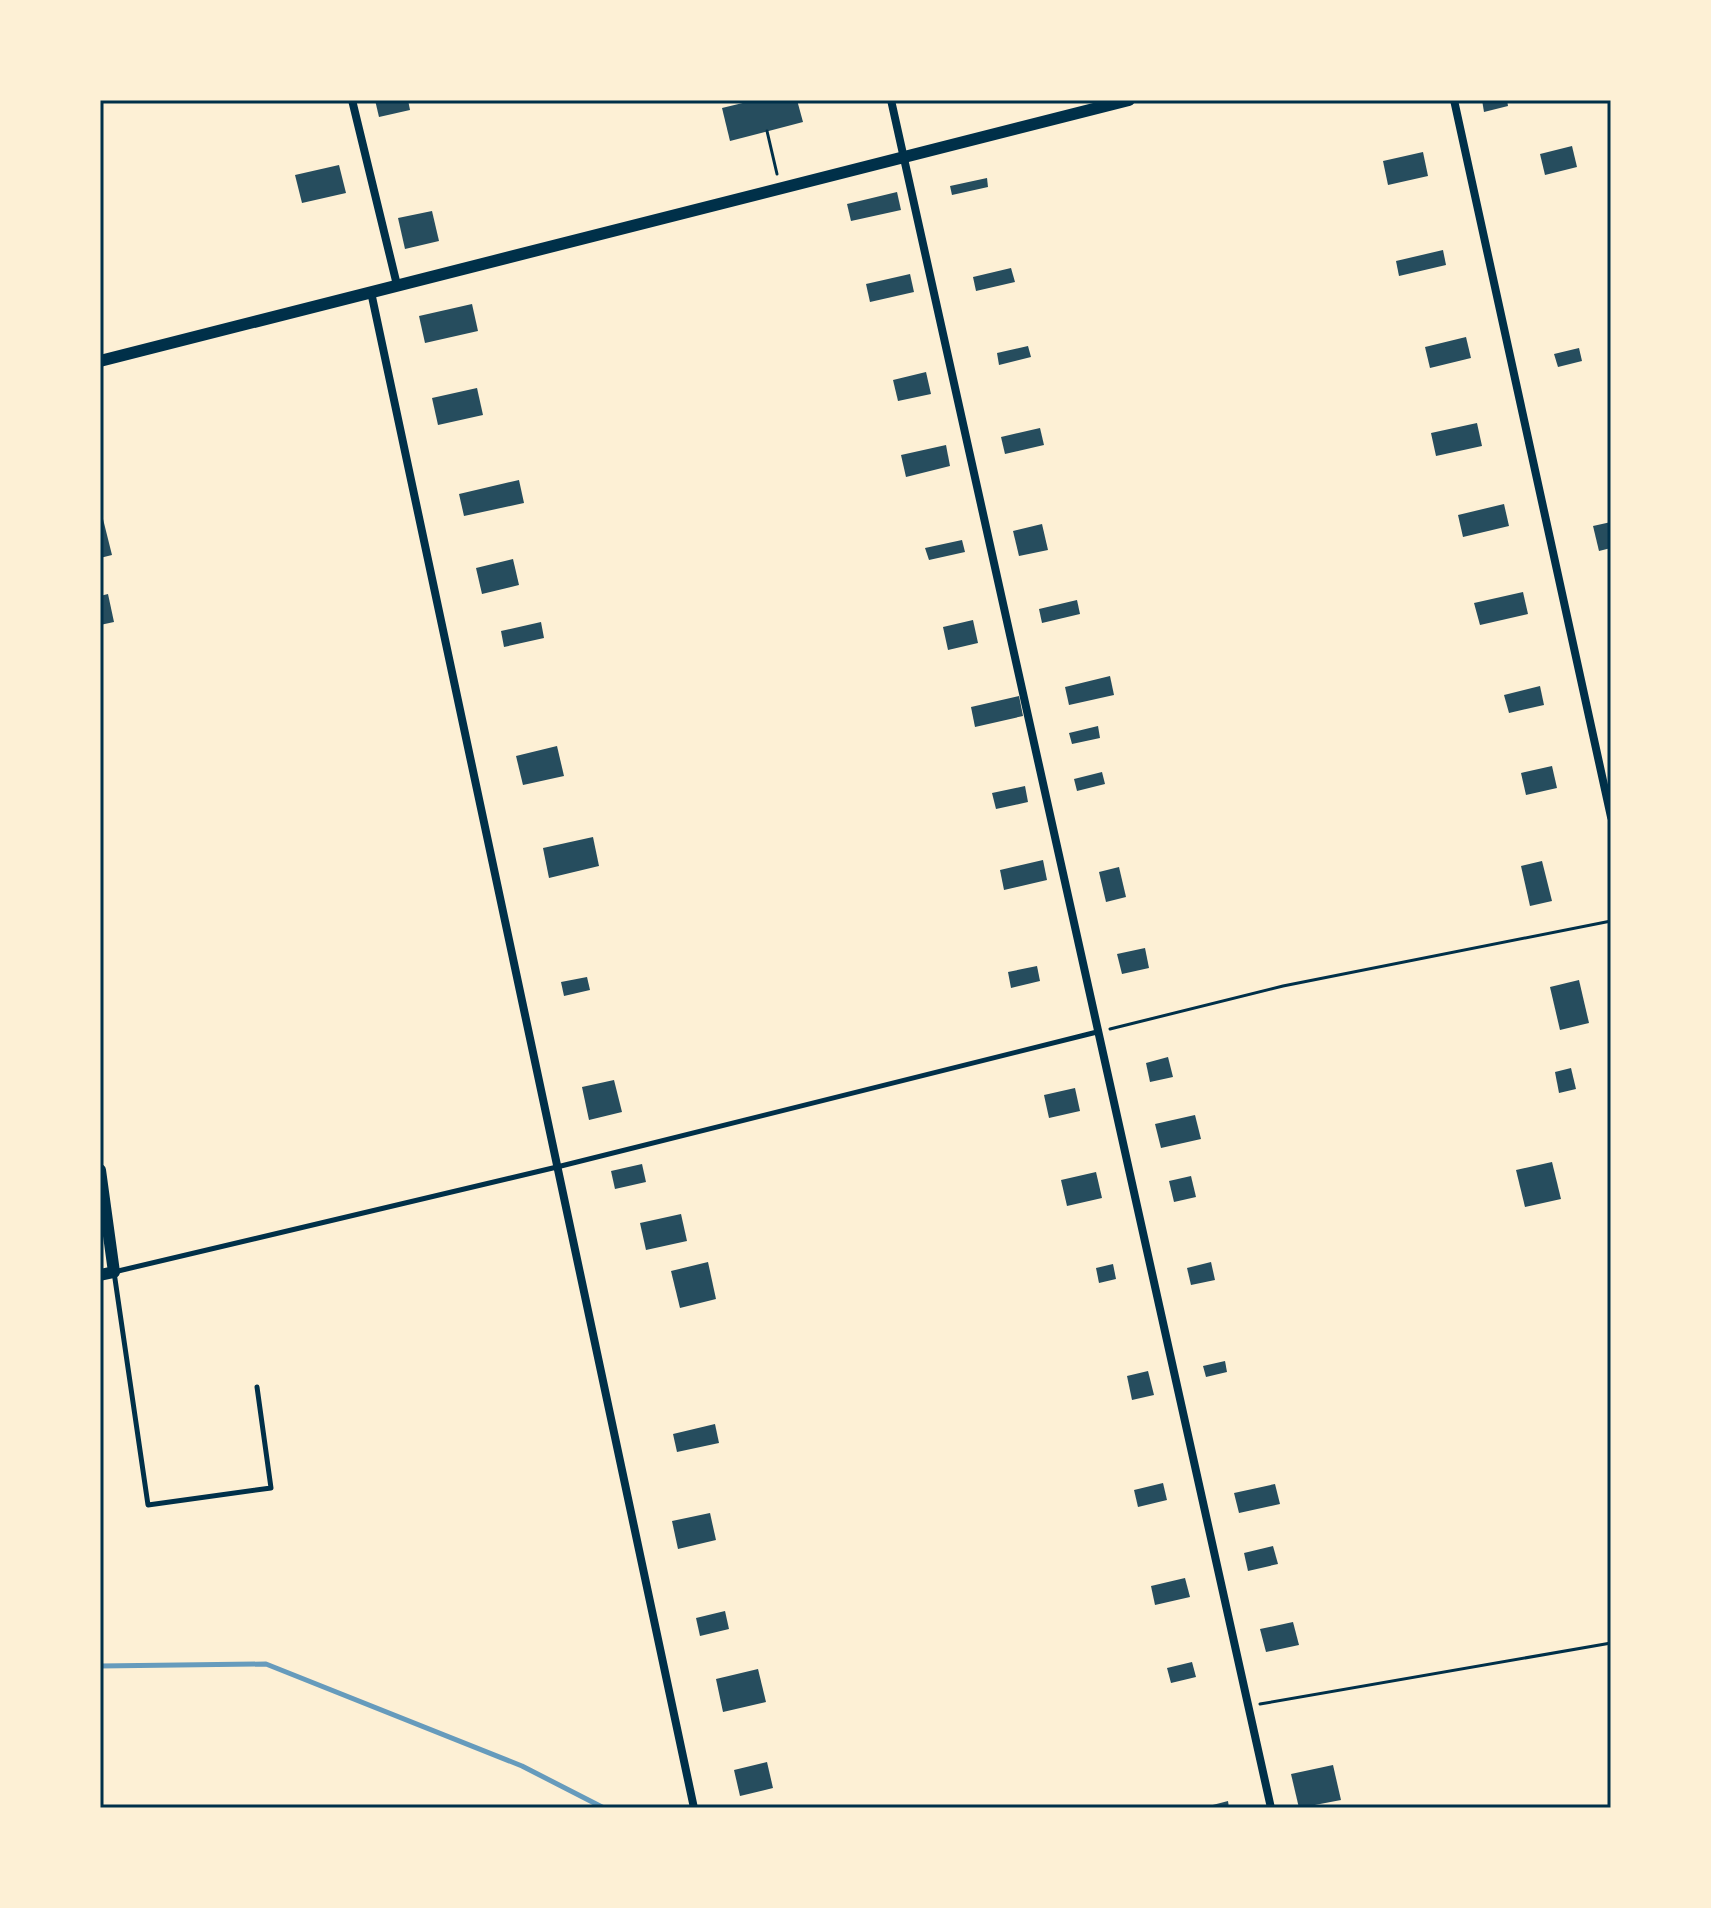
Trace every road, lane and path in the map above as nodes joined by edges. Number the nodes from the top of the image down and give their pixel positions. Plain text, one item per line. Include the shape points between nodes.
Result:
1 (352, 100) edge
2 (891, 100) edge
3 (1129, 100) edge
4 (1454, 100) edge
5 (767, 131) dead end
6 (904, 157) junction
7 (781, 188) junction
8 (397, 285) junction
9 (371, 292) junction
10 (100, 361) edge
11 (1611, 817) edge
12 (1611, 921) edge
13 (1098, 1032) junction
14 (557, 1167) junction
15 (100, 1170) edge
16 (114, 1272) junction
17 (100, 1275) edge
18 (257, 1387) dead end
19 (1611, 1643) edge
20 (1248, 1706) junction
21 (694, 1808) edge
22 (1271, 1808) edge

1 - 8 street
2 - 6 street
3 - 6 street
4 - 11 street
5 - 7 path
6 - 7 street
6 - 13 street
7 - 8 street
8 - 9 street
9 - 10 street
9 - 14 street
12 - 13 path via 1283,986
13 - 14 lane
13 - 20 street
14 - 16 lane
14 - 21 street
15 - 16 street
16 - 17 street
16 - 18 lane via 148,1505 271,1488
19 - 20 path
20 - 22 street

